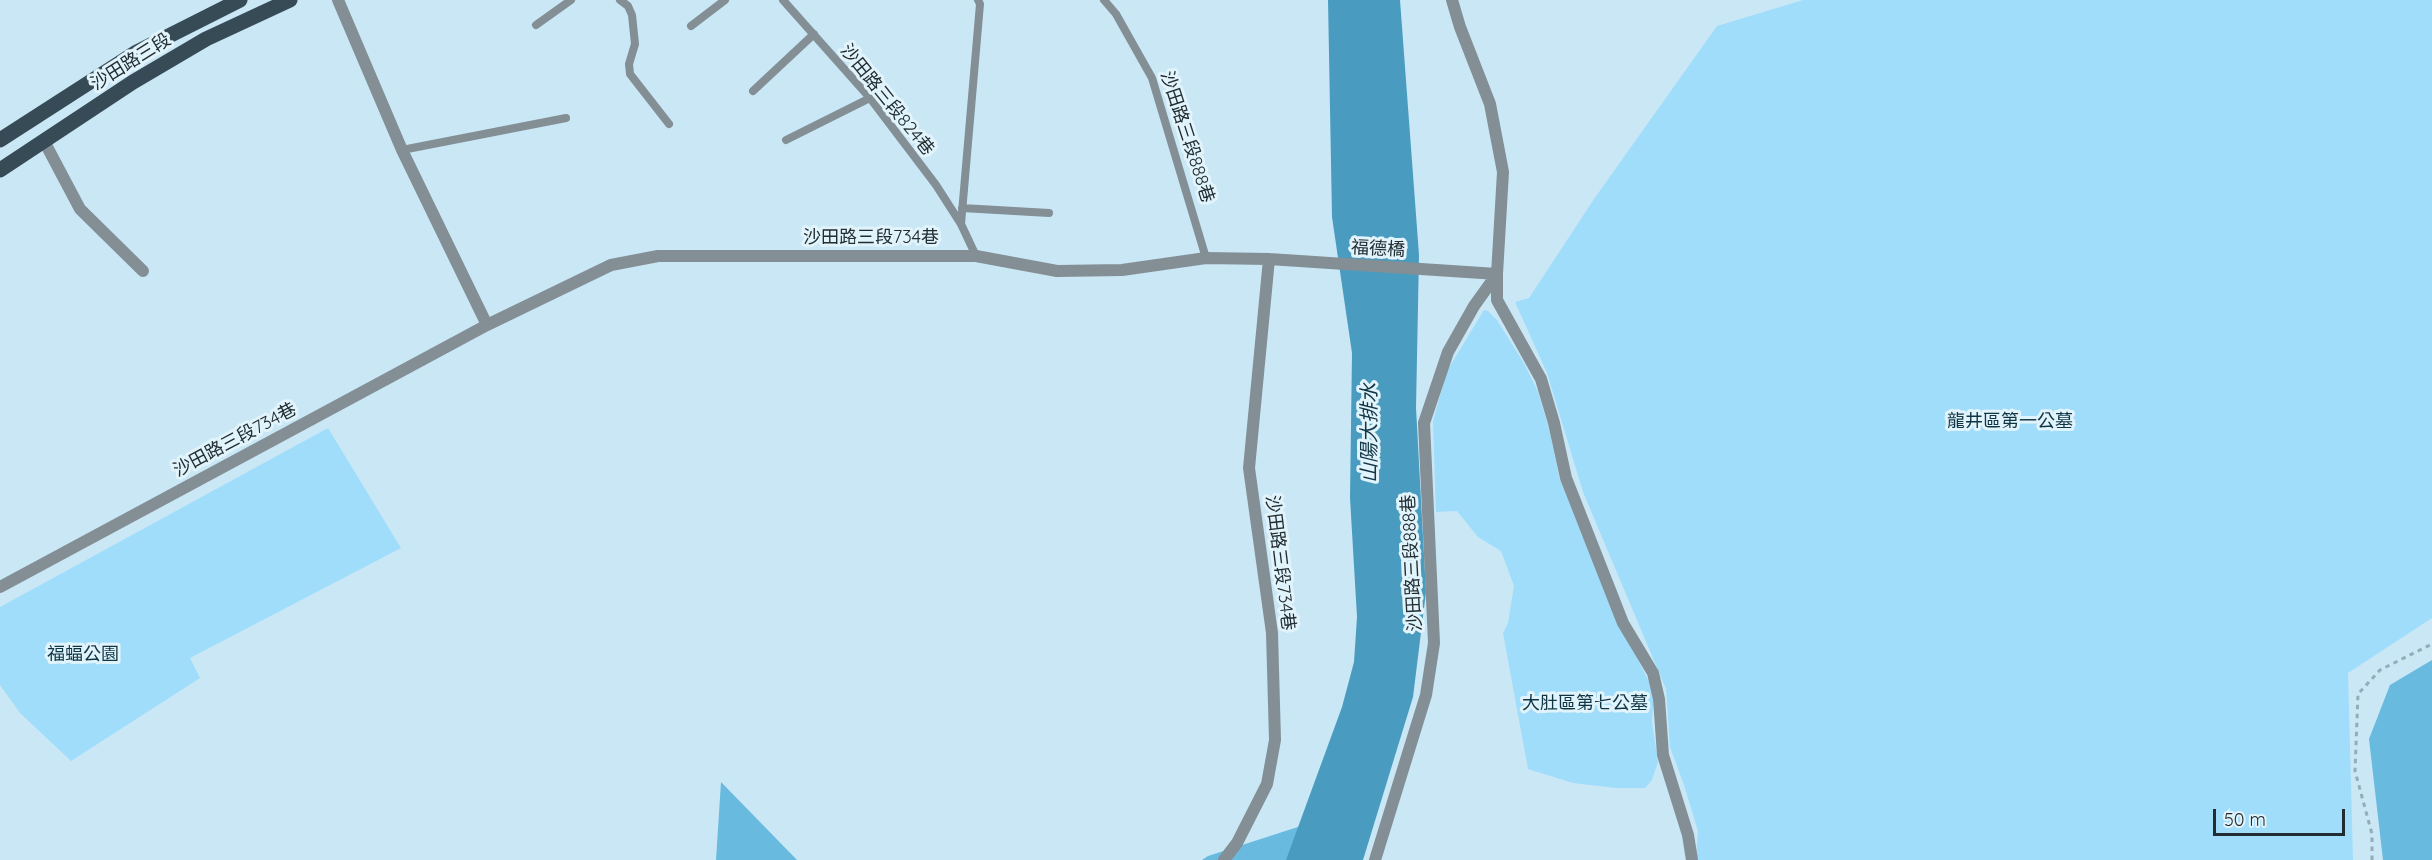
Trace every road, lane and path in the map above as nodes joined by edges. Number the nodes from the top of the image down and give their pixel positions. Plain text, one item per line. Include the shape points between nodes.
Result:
1 (240, 0) edge
2 (290, 0) edge
3 (338, 0) edge
4 (571, 0) edge
5 (620, 0) edge
6 (725, 0) edge
7 (783, 0) edge
8 (978, 0) edge
9 (1104, 0) edge
10 (1452, 0) edge
11 (536, 25) dead end
12 (691, 26) dead end
13 (814, 34) junction
14 (753, 91) dead end
15 (870, 98) junction
16 (566, 118) dead end
17 (669, 124) dead end
18 (0, 140) edge
19 (786, 140) dead end
20 (45, 141) junction
21 (402, 150) junction
22 (0, 170) edge
23 (962, 208) junction
24 (1049, 213) dead end
25 (961, 224) junction
26 (976, 256) junction
27 (1206, 258) junction
28 (1269, 259) junction
29 (1323, 264) joint
30 (143, 271) dead end
31 (1497, 274) junction
32 (486, 326) junction
33 (0, 587) edge
34 (2432, 644) edge
35 (1224, 860) edge
36 (1375, 860) edge
37 (1692, 860) edge
38 (2372, 860) edge

1 - 18 main road, 沙田路三段 via 135,53
2 - 20 main road, 沙田路三段 via 206,39
3 - 21 street
4 - 11 lane
5 - 17 lane via 632,15 635,44 630,74
6 - 12 lane
7 - 13 lane, 沙田路三段824巷
8 - 23 lane, 沙田路三段824巷
9 - 27 lane, 沙田路三段888巷 via 1152,78
10 - 31 street via 1490,104 1503,172
13 - 14 lane
13 - 15 lane, 沙田路三段824巷
15 - 19 lane
15 - 25 lane, 沙田路三段824巷
16 - 21 lane
20 - 22 main road, 沙田路三段
20 - 30 street via 80,209
21 - 32 street
23 - 24 lane
23 - 25 lane, 沙田路三段824巷
25 - 26 lane, 沙田路三段824巷
26 - 27 street, 沙田路三段734巷 via 1057,271 1122,270
26 - 32 street, 沙田路三段734巷 via 658,255 611,265
27 - 28 street, 沙田路三段734巷
28 - 29 street, 沙田路三段734巷
28 - 35 street, 沙田路三段734巷 via 1249,468 1272,633 1275,740 1267,784
29 - 31 street, 福德橋
31 - 36 street, 沙田路三段888巷 via 1448,352 1424,423 1434,643 1426,694
31 - 37 street via 1497,300 1540,379 1566,478 1623,623 1653,673 1663,755
32 - 33 street, 沙田路三段734巷
34 - 38 path via 2380,670 2358,694 2355,771 2372,834

